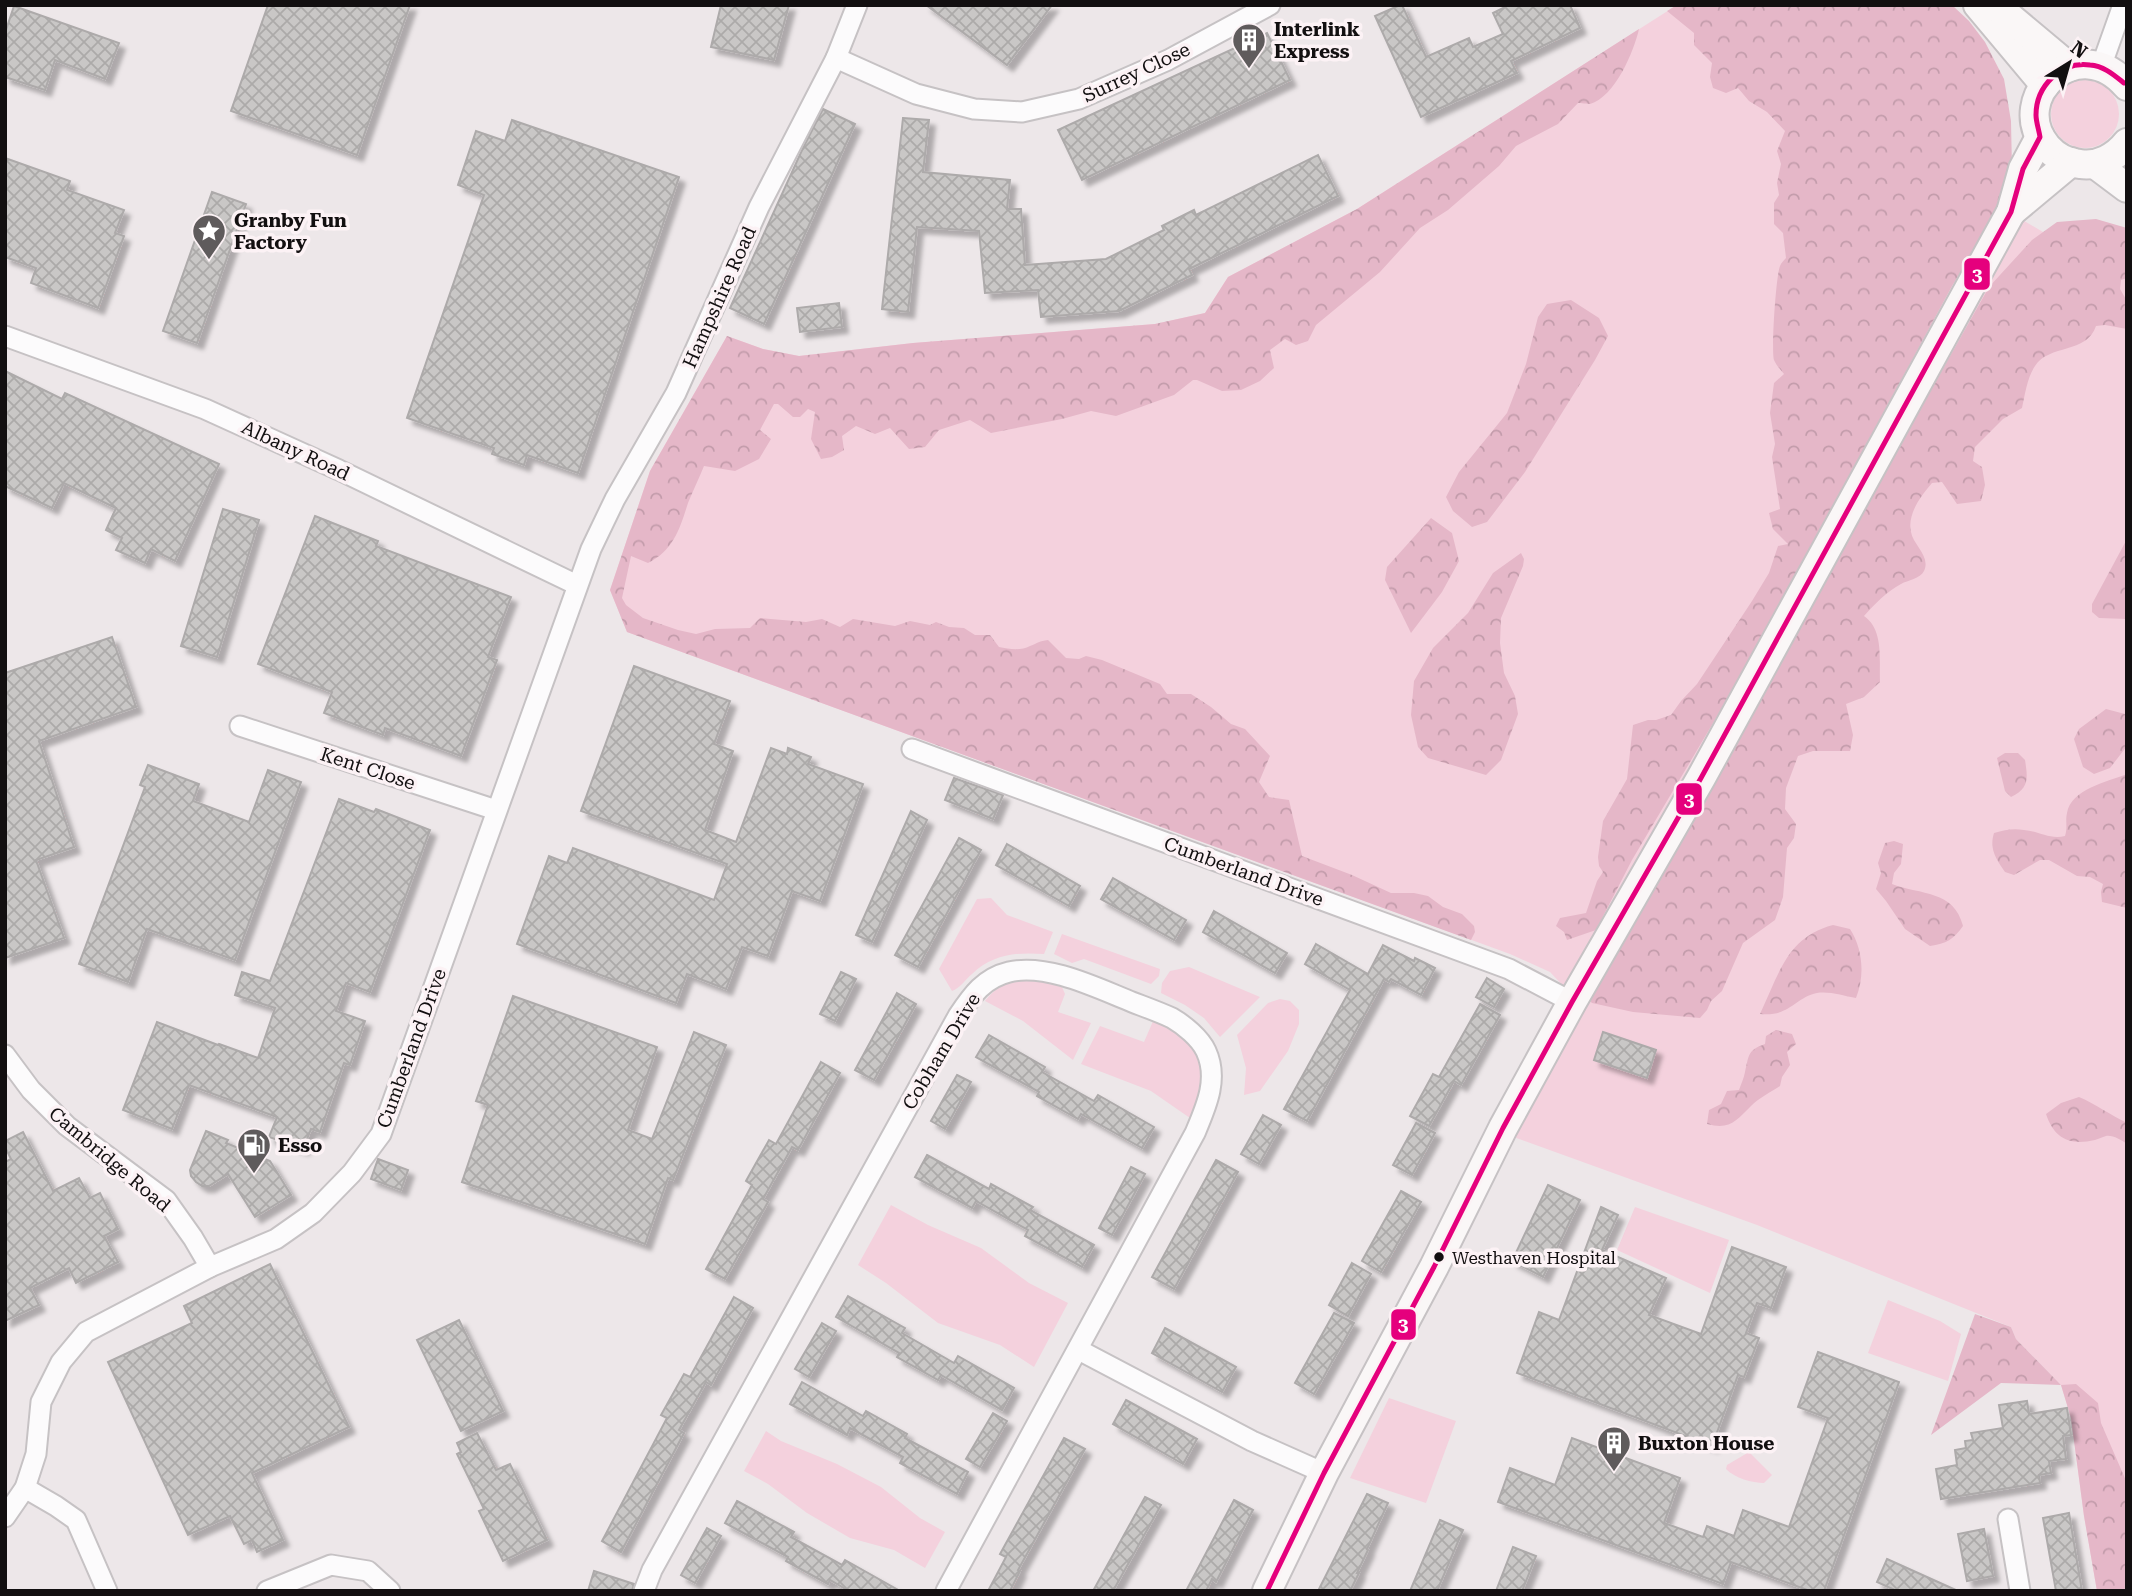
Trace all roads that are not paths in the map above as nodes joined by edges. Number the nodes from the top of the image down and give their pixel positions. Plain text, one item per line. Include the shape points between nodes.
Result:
1 (857, 5) edge
2 (1270, 5) edge
3 (1978, 5) edge
4 (1995, 5) edge
5 (2123, 5) edge
6 (836, 58) junction
7 (2069, 67) junction
8 (2101, 67) junction
9 (2045, 85) junction
10 (2127, 86) edge
11 (2040, 136) junction
12 (2127, 143) edge
13 (2083, 163) junction
14 (2127, 188) edge
15 (2011, 212) junction
16 (5, 336) edge
17 (577, 586) junction
18 (240, 726) dead end
19 (912, 749) dead end
20 (496, 810) junction
21 (1572, 1002) junction
22 (5, 1055) edge
23 (210, 1267) junction
24 (1079, 1350) junction
25 (1324, 1474) junction
26 (24, 1488) junction
27 (5, 1517) edge
28 (2008, 1519) dead end
29 (107, 1591) edge
30 (267, 1591) edge
31 (390, 1591) edge
32 (644, 1591) edge
33 (946, 1591) edge
34 (1267, 1591) edge
35 (2020, 1591) edge

1 - 6 street, Hampshire Road
2 - 6 street, Surrey Close via 1168,60 1079,99 1022,112 974,109 916,94
3 - 9 main road
4 - 7 main road
5 - 8 street
6 - 17 street, Hampshire Road via 759,207 676,393 615,499
7 - 8 main road
7 - 9 main road
8 - 10 main road
9 - 11 main road via 2035,111
11 - 13 main road via 2053,153
11 - 15 main road via 2023,169
12 - 13 main road via 2113,156
13 - 14 main road
13 - 15 main road
15 - 21 main road via 1701,778
16 - 17 street, Albany Road via 205,409
17 - 20 street, Cumberland Drive
18 - 20 street, Kent Close
19 - 21 street, Cumberland Drive via 1509,969
20 - 23 street, Cumberland Drive via 381,1134 313,1213 276,1239
21 - 25 main road
22 - 23 street, Cambridge Road via 30,1090 68,1126 166,1200
23 - 26 street, Cumberland Drive via 86,1332 61,1362 41,1402 36,1454
24 - 25 street
24 - 32 street, Cobham Drive via 1195,1133 1208,1104 1212,1074 1205,1050 1173,1018 1064,976 1011,971 991,978 975,991 942,1043
24 - 33 street, Cobham Drive
25 - 34 main road
26 - 27 street, Cumberland Drive
26 - 29 street via 76,1520
28 - 35 street
30 - 31 street via 331,1564 368,1571

